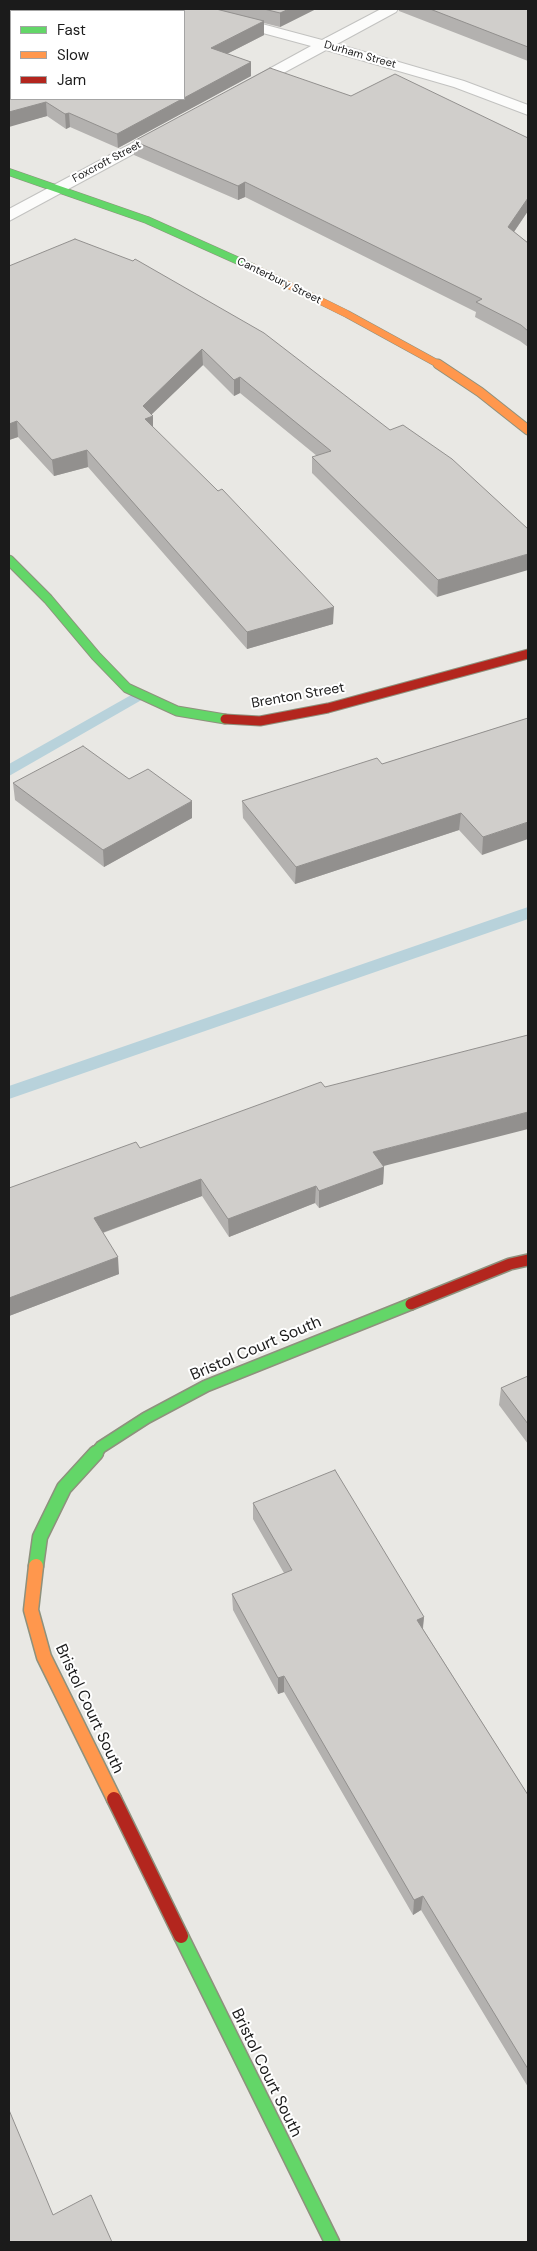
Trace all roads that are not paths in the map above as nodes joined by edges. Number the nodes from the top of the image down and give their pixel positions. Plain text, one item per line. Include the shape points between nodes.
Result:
1 (190, 9) edge
2 (391, 9) edge
3 (325, 44) junction
4 (230, 96) edge
5 (528, 110) edge
6 (179, 123) edge
7 (9, 172) edge
8 (60, 188) junction
9 (9, 216) edge
10 (528, 430) edge
11 (9, 560) edge
12 (528, 654) edge
13 (528, 1260) edge
14 (332, 2242) edge

1 - 3 street, Durham Street
2 - 3 street
3 - 4 street
3 - 5 street, Durham Street via 459,84
6 - 8 street, Foxcroft Street
7 - 8 street, Canterbury Street
8 - 9 street, Foxcroft Street
8 - 10 street, Canterbury Street via 195,240 347,314 435,362
11 - 12 street, Brenton Street via 127,688 177,711 216,719 260,721 328,708
13 - 14 street, Bristol Court South via 510,1264 206,1386 146,1418 101,1447 64,1488 40,1537 31,1610 44,1657

